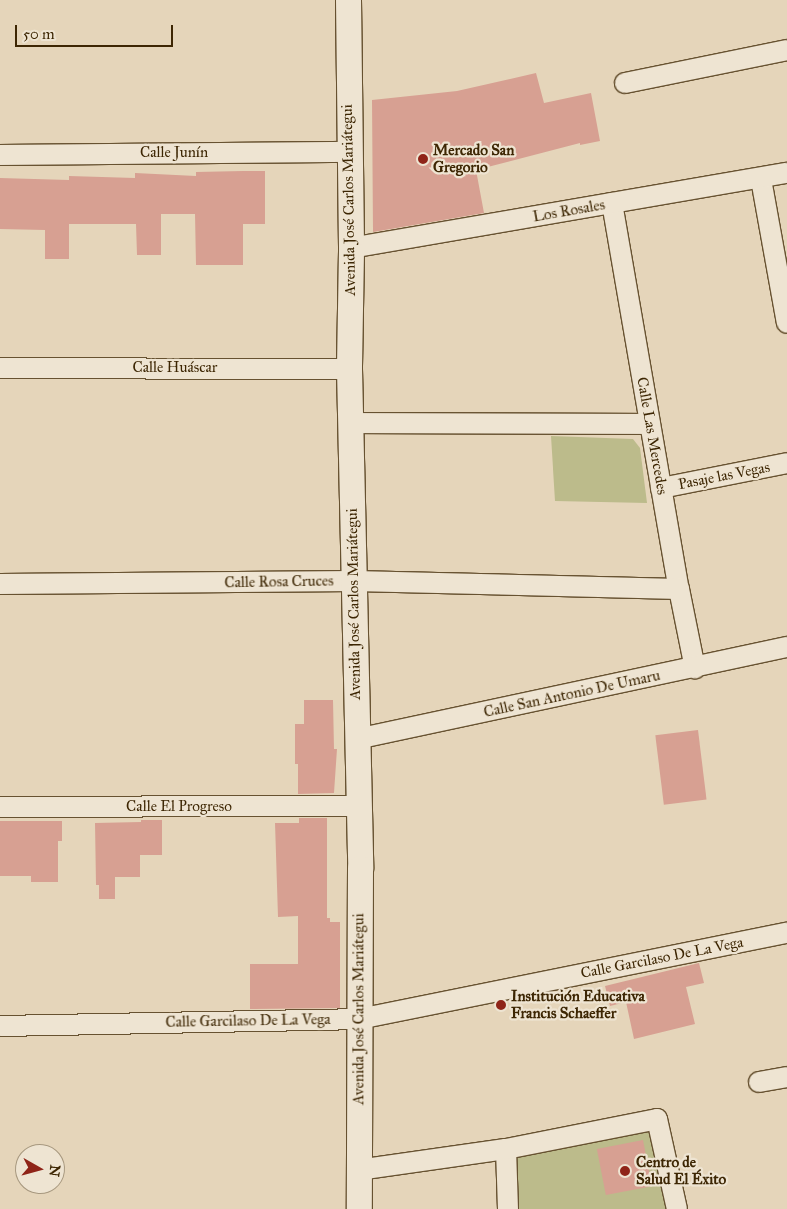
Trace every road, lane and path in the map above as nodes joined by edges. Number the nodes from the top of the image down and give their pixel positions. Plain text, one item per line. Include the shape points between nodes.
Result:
1 (348, 0) edge
2 (787, 50) edge
3 (625, 83) dead end
4 (348, 152) junction
5 (0, 155) edge
6 (787, 173) edge
7 (761, 178) junction
8 (612, 203) junction
9 (351, 248) junction
10 (787, 323) edge
11 (0, 368) edge
12 (349, 369) junction
13 (351, 423) junction
14 (650, 424) junction
15 (787, 464) edge
16 (662, 488) junction
17 (354, 581) junction
18 (0, 584) edge
19 (679, 589) junction
20 (787, 647) edge
21 (695, 668) junction
22 (357, 739) junction
23 (358, 806) junction
24 (0, 807) edge
25 (787, 933) edge
26 (359, 1019) junction
27 (0, 1026) edge
28 (787, 1077) edge
29 (759, 1082) dead end
30 (506, 1149) junction
31 (358, 1170) junction
32 (359, 1209) edge
33 (508, 1209) edge
34 (677, 1209) edge

1 - 4 street, Avenida José Carlos Mariátegui
2 - 3 street
4 - 5 street, Calle Junín
4 - 9 street, Avenida José Carlos Mariátegui
6 - 7 street, Los Rosales
7 - 8 street, Los Rosales
7 - 10 street
8 - 9 street, Los Rosales
8 - 14 street, Calle Las Mercedes
9 - 12 street, Avenida José Carlos Mariátegui
11 - 12 street, Calle Huáscar
12 - 13 street, Avenida José Carlos Mariátegui
13 - 14 street
13 - 17 street, Avenida José Carlos Mariátegui
14 - 16 street, Calle Las Mercedes
15 - 16 street, Pasaje las Vegas
16 - 19 street, Calle Las Mercedes
17 - 18 street, Calle Rosa Cruces
17 - 19 street, Calle Rosa Cruces
17 - 22 street, Avenida José Carlos Mariátegui
19 - 21 street, Calle Las Mercedes
20 - 21 street, Calle San Antonio De Umaru
21 - 22 street, Calle San Antonio De Umaru
22 - 23 street, Avenida José Carlos Mariátegui
23 - 24 street, Calle El Progreso
23 - 26 street, Avenida José Carlos Mariátegui
25 - 26 street, Calle Garcilaso De La Vega
26 - 27 street, Calle Garcilaso De La Vega
26 - 31 street, Avenida José Carlos Mariátegui
28 - 29 street
30 - 31 street
30 - 33 street
30 - 34 street via 657,1119
31 - 32 street, Avenida José Carlos Mariátegui

